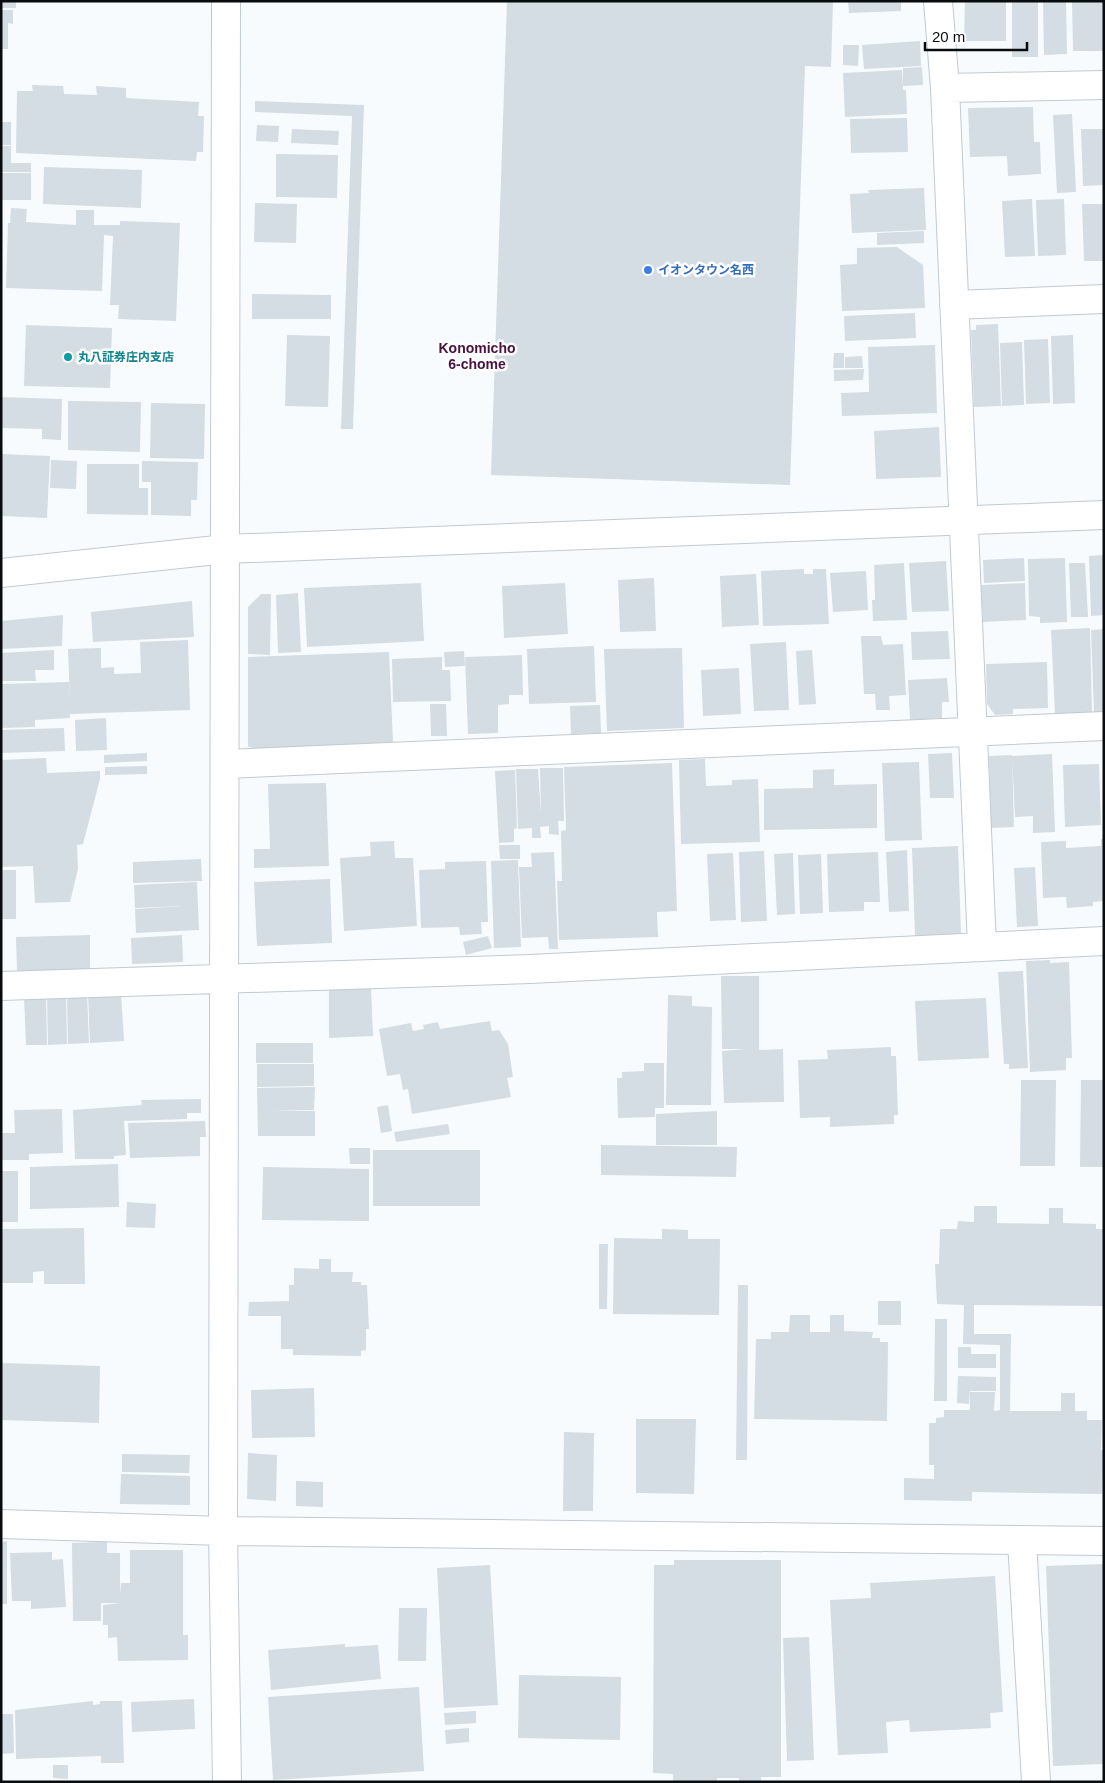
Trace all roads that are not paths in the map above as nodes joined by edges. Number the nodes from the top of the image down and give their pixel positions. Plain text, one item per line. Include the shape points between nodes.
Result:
1 (226, 1) edge
2 (938, 1) edge
3 (1104, 85) edge
4 (945, 88) junction
5 (1104, 299) edge
6 (954, 305) junction
7 (1104, 514) edge
8 (965, 521) junction
9 (226, 549) junction
10 (1, 573) edge
11 (1104, 726) edge
12 (972, 732) junction
13 (225, 764) junction
14 (1104, 940) edge
15 (982, 946) junction
16 (223, 980) junction
17 (1, 986) edge
18 (1, 1524) edge
19 (223, 1531) junction
20 (1022, 1541) junction
21 (1104, 1541) edge
22 (227, 1782) edge
23 (1036, 1782) edge

1 - 9 street
2 - 4 street
3 - 4 street
4 - 6 street
5 - 6 street
6 - 8 street
7 - 8 street
8 - 9 street
8 - 12 street
9 - 10 street
9 - 13 street
11 - 12 street
12 - 13 street
12 - 15 street
13 - 16 street
14 - 15 street
15 - 16 street via 530,969
16 - 17 street
16 - 19 street
18 - 19 street
19 - 20 street
19 - 22 street
20 - 21 street
20 - 23 street

